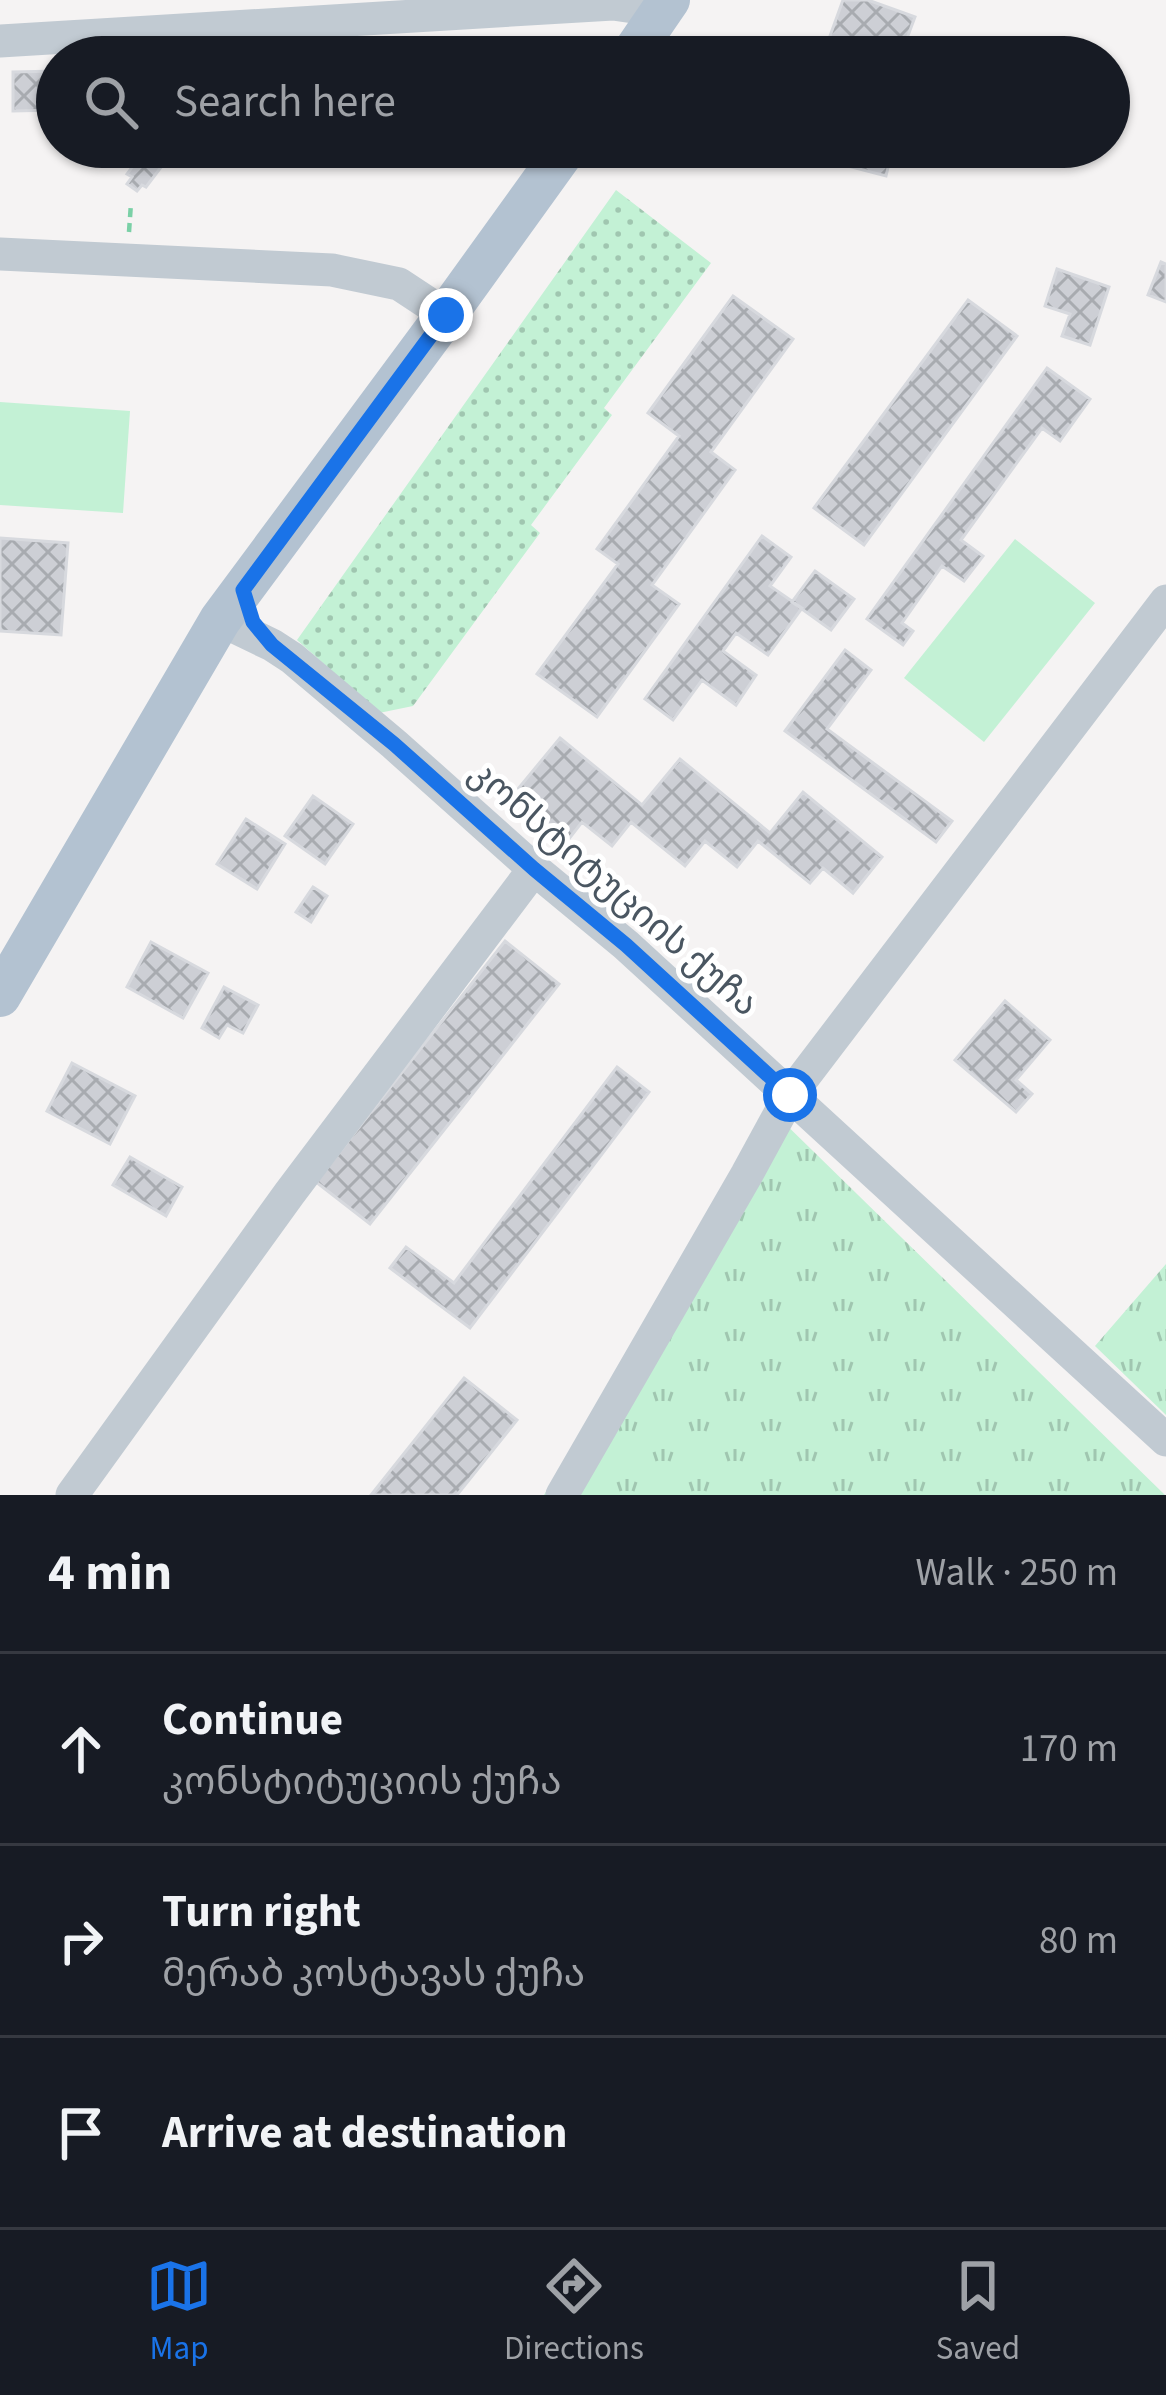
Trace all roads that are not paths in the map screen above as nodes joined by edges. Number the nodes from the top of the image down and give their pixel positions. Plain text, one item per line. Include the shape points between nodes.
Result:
1 (665, 6) edge
2 (68, 36) edge
3 (644, 36) edge
4 (36, 38) edge
5 (0, 40) edge
6 (552, 168) edge
7 (0, 254) edge
8 (446, 315) junction
9 (1166, 601) edge
10 (232, 605) junction
11 (534, 869) junction
12 (0, 996) edge
13 (790, 1095) junction
14 (1166, 1440) edge
15 (72, 1495) edge
16 (562, 1495) edge

1 - 2 street
1 - 3 main road
4 - 5 street
6 - 8 main road
7 - 8 street via 332,270 399,284
8 - 10 main road
9 - 13 street
10 - 11 street, კონსტიტუციის ქუჩა
10 - 12 main road
11 - 13 street, კონსტიტუციის ქუჩა
11 - 15 street
13 - 14 street, კონსტიტუციის ქუჩა
13 - 16 street

